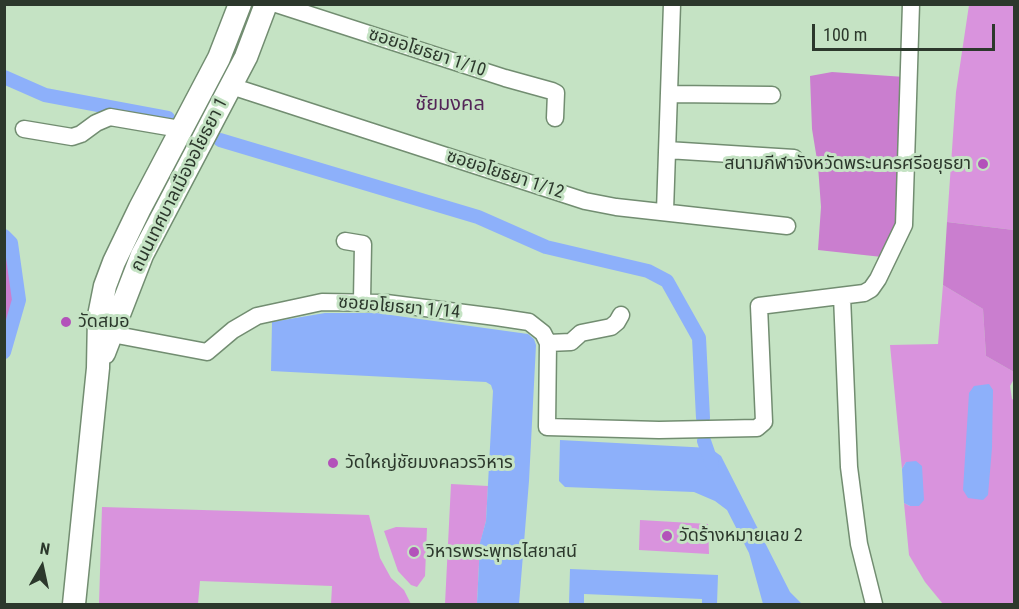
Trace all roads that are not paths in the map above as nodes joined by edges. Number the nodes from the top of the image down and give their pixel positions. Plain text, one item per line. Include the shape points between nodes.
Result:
1 (240, 4) edge
2 (266, 4) edge
3 (276, 4) edge
4 (672, 4) edge
5 (911, 4) edge
6 (231, 86) junction
7 (669, 94) junction
8 (772, 95) dead end
9 (555, 118) dead end
10 (24, 129) dead end
11 (180, 129) junction
12 (667, 150) junction
13 (795, 158) dead end
14 (665, 211) junction
15 (787, 226) dead end
16 (345, 241) dead end
17 (842, 296) junction
18 (362, 301) junction
19 (621, 315) dead end
20 (105, 333) junction
21 (548, 344) junction
22 (74, 604) edge
23 (874, 604) edge

1 - 11 main road, ถนนเทศบาลเมืองอโยธยา 1 via 219,58
2 - 6 main road, ถนนเทศบาลเมืองอโยธยา 1
3 - 9 street, ซอยอโยธยา 1/10 via 552,91 556,93
4 - 7 street
5 - 17 street via 904,225 872,289
6 - 14 street, ซอยอโยธยา 1/12 via 585,201
6 - 20 main road, ถนนเทศบาลเมืองอโยธยา 1
7 - 8 street
7 - 12 street
10 - 11 street via 72,137 110,117
11 - 20 main road, ถนนเทศบาลเมืองอโยธยา 1 via 114,262 101,301
12 - 13 street
12 - 14 street
14 - 15 street, ซอยอโยธยา 1/12
16 - 18 street via 363,244
17 - 21 street via 759,306 764,422 757,428 547,427
17 - 23 street via 849,467 859,544
18 - 20 street, ซอยอโยธยา 1/14 via 322,302 257,316 207,352
18 - 21 street, ซอยอโยธยา 1/14 via 529,322 543,333
19 - 21 street via 610,327 581,333 571,342
20 - 22 main road, ถนนเทศบาลเมืองอโยธยา 1

